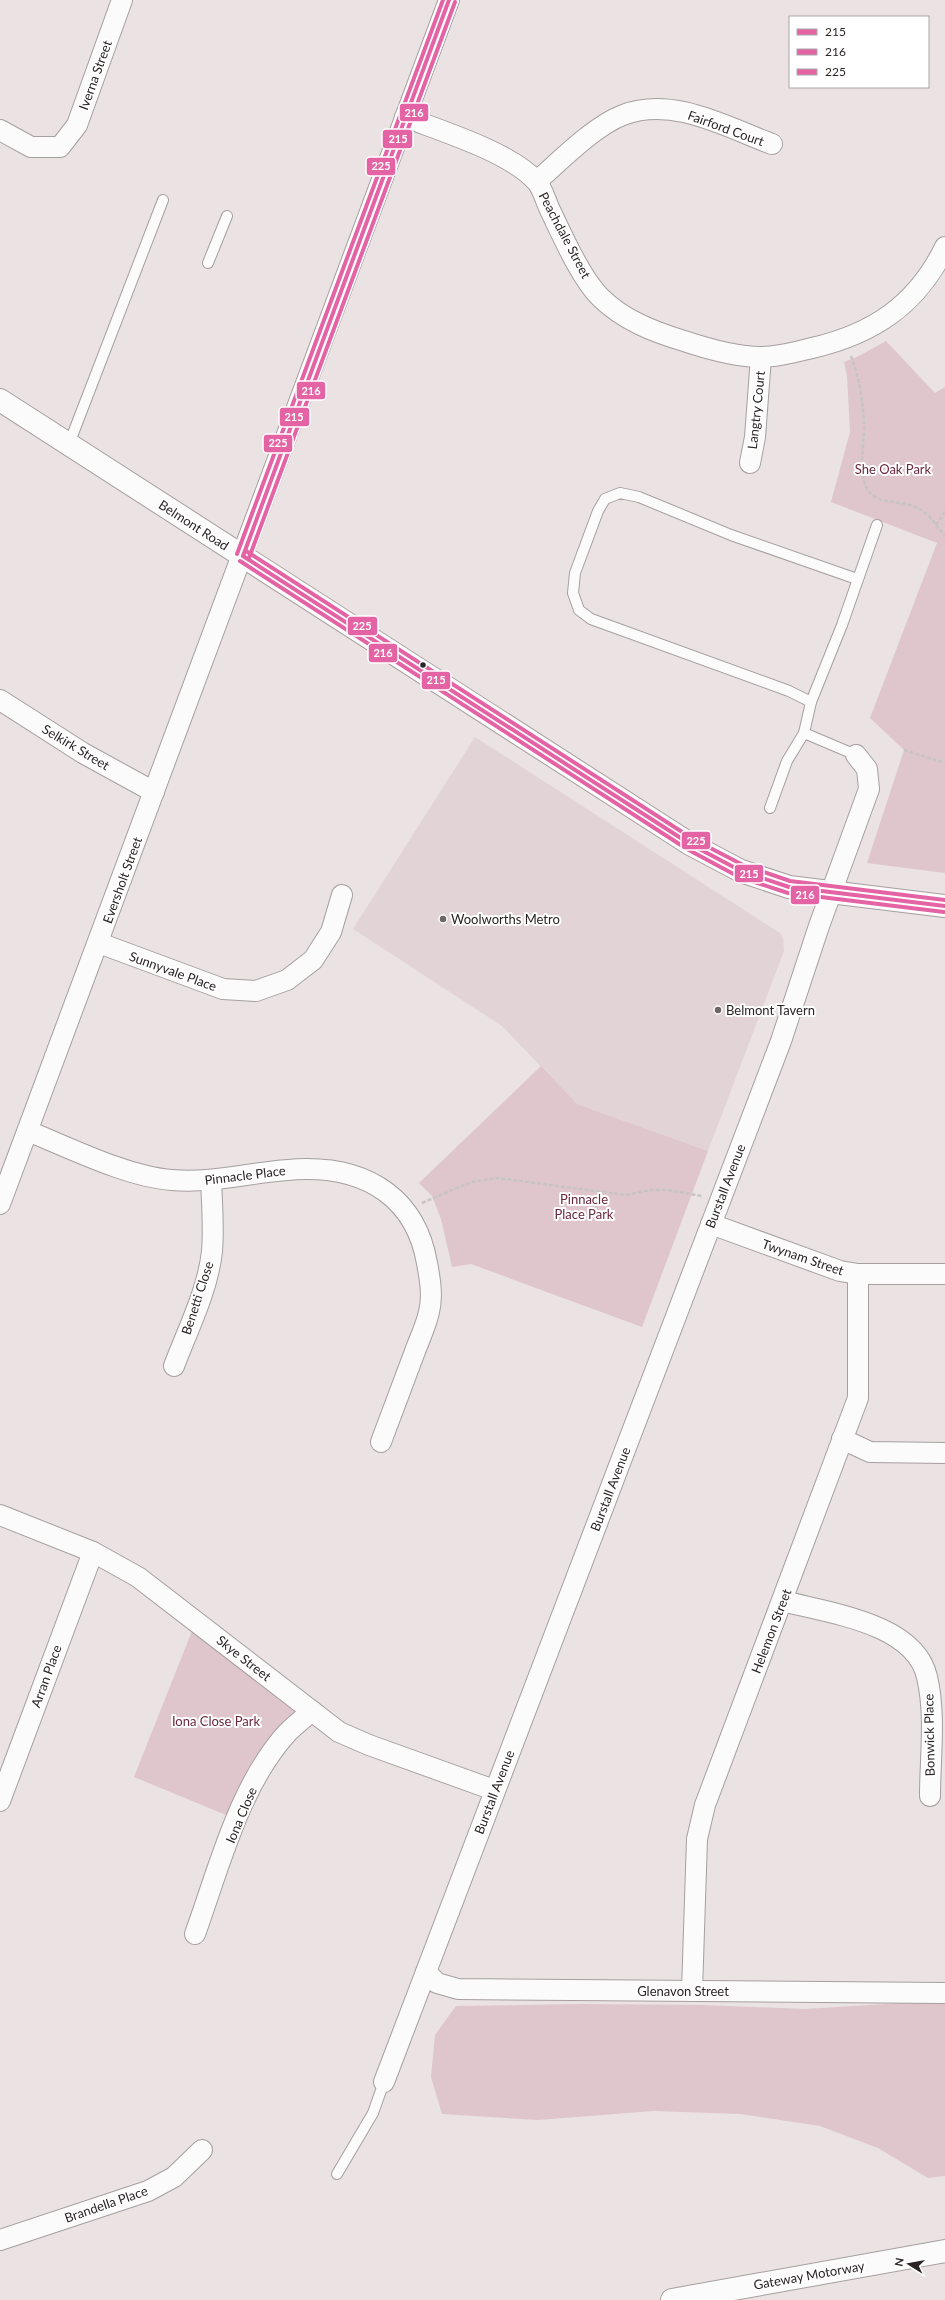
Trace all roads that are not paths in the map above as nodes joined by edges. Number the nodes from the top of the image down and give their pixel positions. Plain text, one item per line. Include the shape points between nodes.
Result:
1 (122, 0) edge
2 (449, 0) edge
3 (405, 117) junction
4 (0, 130) edge
5 (772, 144) dead end
6 (537, 181) junction
7 (163, 200) dead end
8 (227, 216) dead end
9 (945, 247) edge
10 (208, 263) dead end
11 (761, 357) junction
12 (0, 400) edge
13 (69, 444) junction
14 (750, 463) dead end
15 (877, 525) dead end
16 (243, 556) junction
17 (857, 579) junction
18 (0, 700) edge
19 (811, 702) junction
20 (804, 734) junction
21 (856, 756) joint
22 (154, 792) junction
23 (770, 808) dead end
24 (831, 894) junction
25 (342, 895) dead end
26 (945, 906) edge
27 (99, 943) junction
28 (28, 1131) junction
29 (211, 1181) junction
30 (0, 1204) edge
31 (711, 1224) junction
32 (858, 1274) junction
33 (945, 1274) edge
34 (174, 1366) dead end
35 (842, 1439) junction
36 (381, 1442) dead end
37 (945, 1453) edge
38 (0, 1515) edge
39 (93, 1552) junction
40 (783, 1601) junction
41 (312, 1711) junction
42 (494, 1790) junction
43 (930, 1796) dead end
44 (0, 1801) edge
45 (195, 1934) dead end
46 (426, 1972) junction
47 (692, 1991) junction
48 (945, 1993) edge
49 (384, 2082) joint
50 (202, 2150) dead end
51 (338, 2174) dead end
52 (0, 2240) edge
53 (945, 2251) edge
54 (672, 2300) edge

1 - 4 street, Iverna Street via 77,126 60,147 31,147
2 - 3 street, Eversholt Street
3 - 6 street, Peachdale Street via 494,153
3 - 16 street, Eversholt Street
5 - 6 street, Fairford Court via 690,113 657,108 623,115 592,133
6 - 11 street, Peachdale Street via 576,261 600,297 624,317 659,334 706,348
7 - 13 lane
8 - 10 lane
9 - 11 street, Peachdale Street via 936,265 915,293 889,317 844,339 796,352
11 - 14 street, Langtry Court via 755,436
12 - 13 main road, Belmont Road
13 - 16 main road, Belmont Road
15 - 17 lane
16 - 22 street, Eversholt Street
16 - 24 main road, Belmont Road via 690,844 741,871 789,887
17 - 19 lane via 842,625
17 - 19 lane via 731,535 639,497 620,493 605,499 575,573 574,593 579,610 591,619 782,688
18 - 22 street, Selkirk Street via 83,753
19 - 20 lane
20 - 21 lane
20 - 23 lane via 787,761
21 - 24 street, Burstall Avenue via 867,769 869,789
22 - 27 street, Eversholt Street
24 - 26 main road, Belmont Road
24 - 31 street, Burstall Avenue via 781,1041
25 - 27 street, Sunnyvale Place via 331,932 313,960 287,980 256,991 222,989
27 - 28 street, Eversholt Street
28 - 29 street, Pinnacle Place via 139,1174 171,1180
28 - 30 street, Eversholt Street
29 - 34 street, Benetti Close via 214,1226 212,1252 205,1284
29 - 36 street, Pinnacle Place via 277,1170 309,1169 350,1175 379,1187 398,1201 417,1227 426,1254 431,1283 430,1311
31 - 32 street, Twynam Street via 800,1258
31 - 42 street, Burstall Avenue
32 - 33 street, Twynam Street
32 - 35 street, Helemon Street via 858,1398
35 - 37 street via 870,1452
35 - 40 street, Helemon Street
38 - 39 street, Skye Street
39 - 41 street, Skye Street via 138,1577
39 - 44 street, Arran Place
40 - 43 street, Bonwick Place via 868,1623 897,1637 912,1649 927,1676 931,1705
40 - 47 street, Helemon Street via 705,1805 697,1839
41 - 42 street, Skye Street via 339,1732
41 - 45 street, Iona Close via 287,1733 243,1803
42 - 46 street, Burstall Avenue
46 - 47 street, Glenavon Street via 437,1982 458,1990
46 - 49 street, Burstall Avenue
47 - 48 street, Glenavon Street
49 - 51 lane via 373,2113
50 - 52 street, Brandella Place via 174,2177 148,2191
53 - 54 main road, Gateway Motorway

